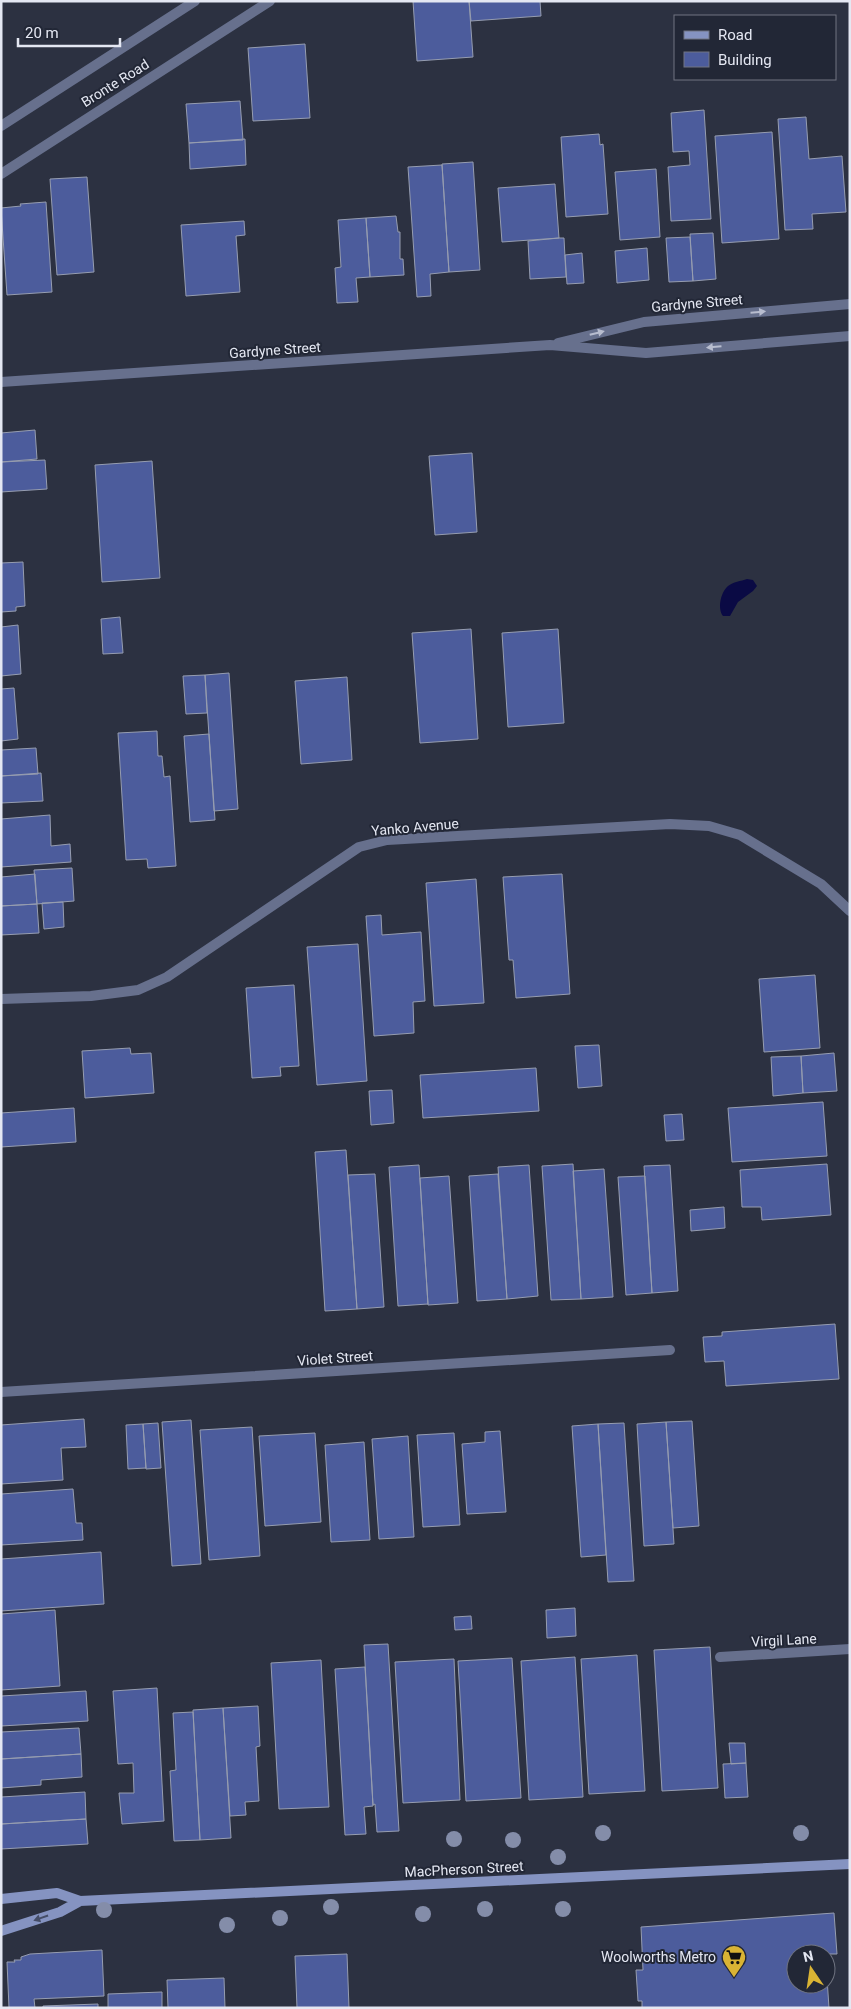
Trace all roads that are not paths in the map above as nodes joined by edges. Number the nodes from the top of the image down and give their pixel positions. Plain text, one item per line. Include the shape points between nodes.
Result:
1 (195, 1) edge
2 (270, 1) edge
3 (1, 126) edge
4 (1, 174) edge
5 (850, 304) edge
6 (850, 336) edge
7 (550, 345) junction
8 (1, 382) edge
9 (850, 911) edge
10 (1, 999) edge
11 (670, 1350) dead end
12 (1, 1392) edge
13 (850, 1649) edge
14 (720, 1657) dead end
15 (850, 1864) edge
16 (1, 1899) edge
17 (80, 1901) junction
18 (1, 1932) edge

1 - 3 street, Bronte Road
2 - 4 street, Bronte Road
7 -> 5 street, Gardyne Street via 644,322
6 -> 7 street, Gardyne Street via 646,353
7 - 8 street, Gardyne Street
9 - 10 street, Yanko Avenue via 821,884 740,835 709,826 670,824 387,840 359,847 168,977 138,990 91,996
11 - 12 street, Violet Street
13 - 14 street, Virgil Lane
15 - 17 main road, MacPherson Street
16 - 17 main road, MacPherson Street via 57,1893
17 -> 18 main road, MacPherson Street via 60,1912

